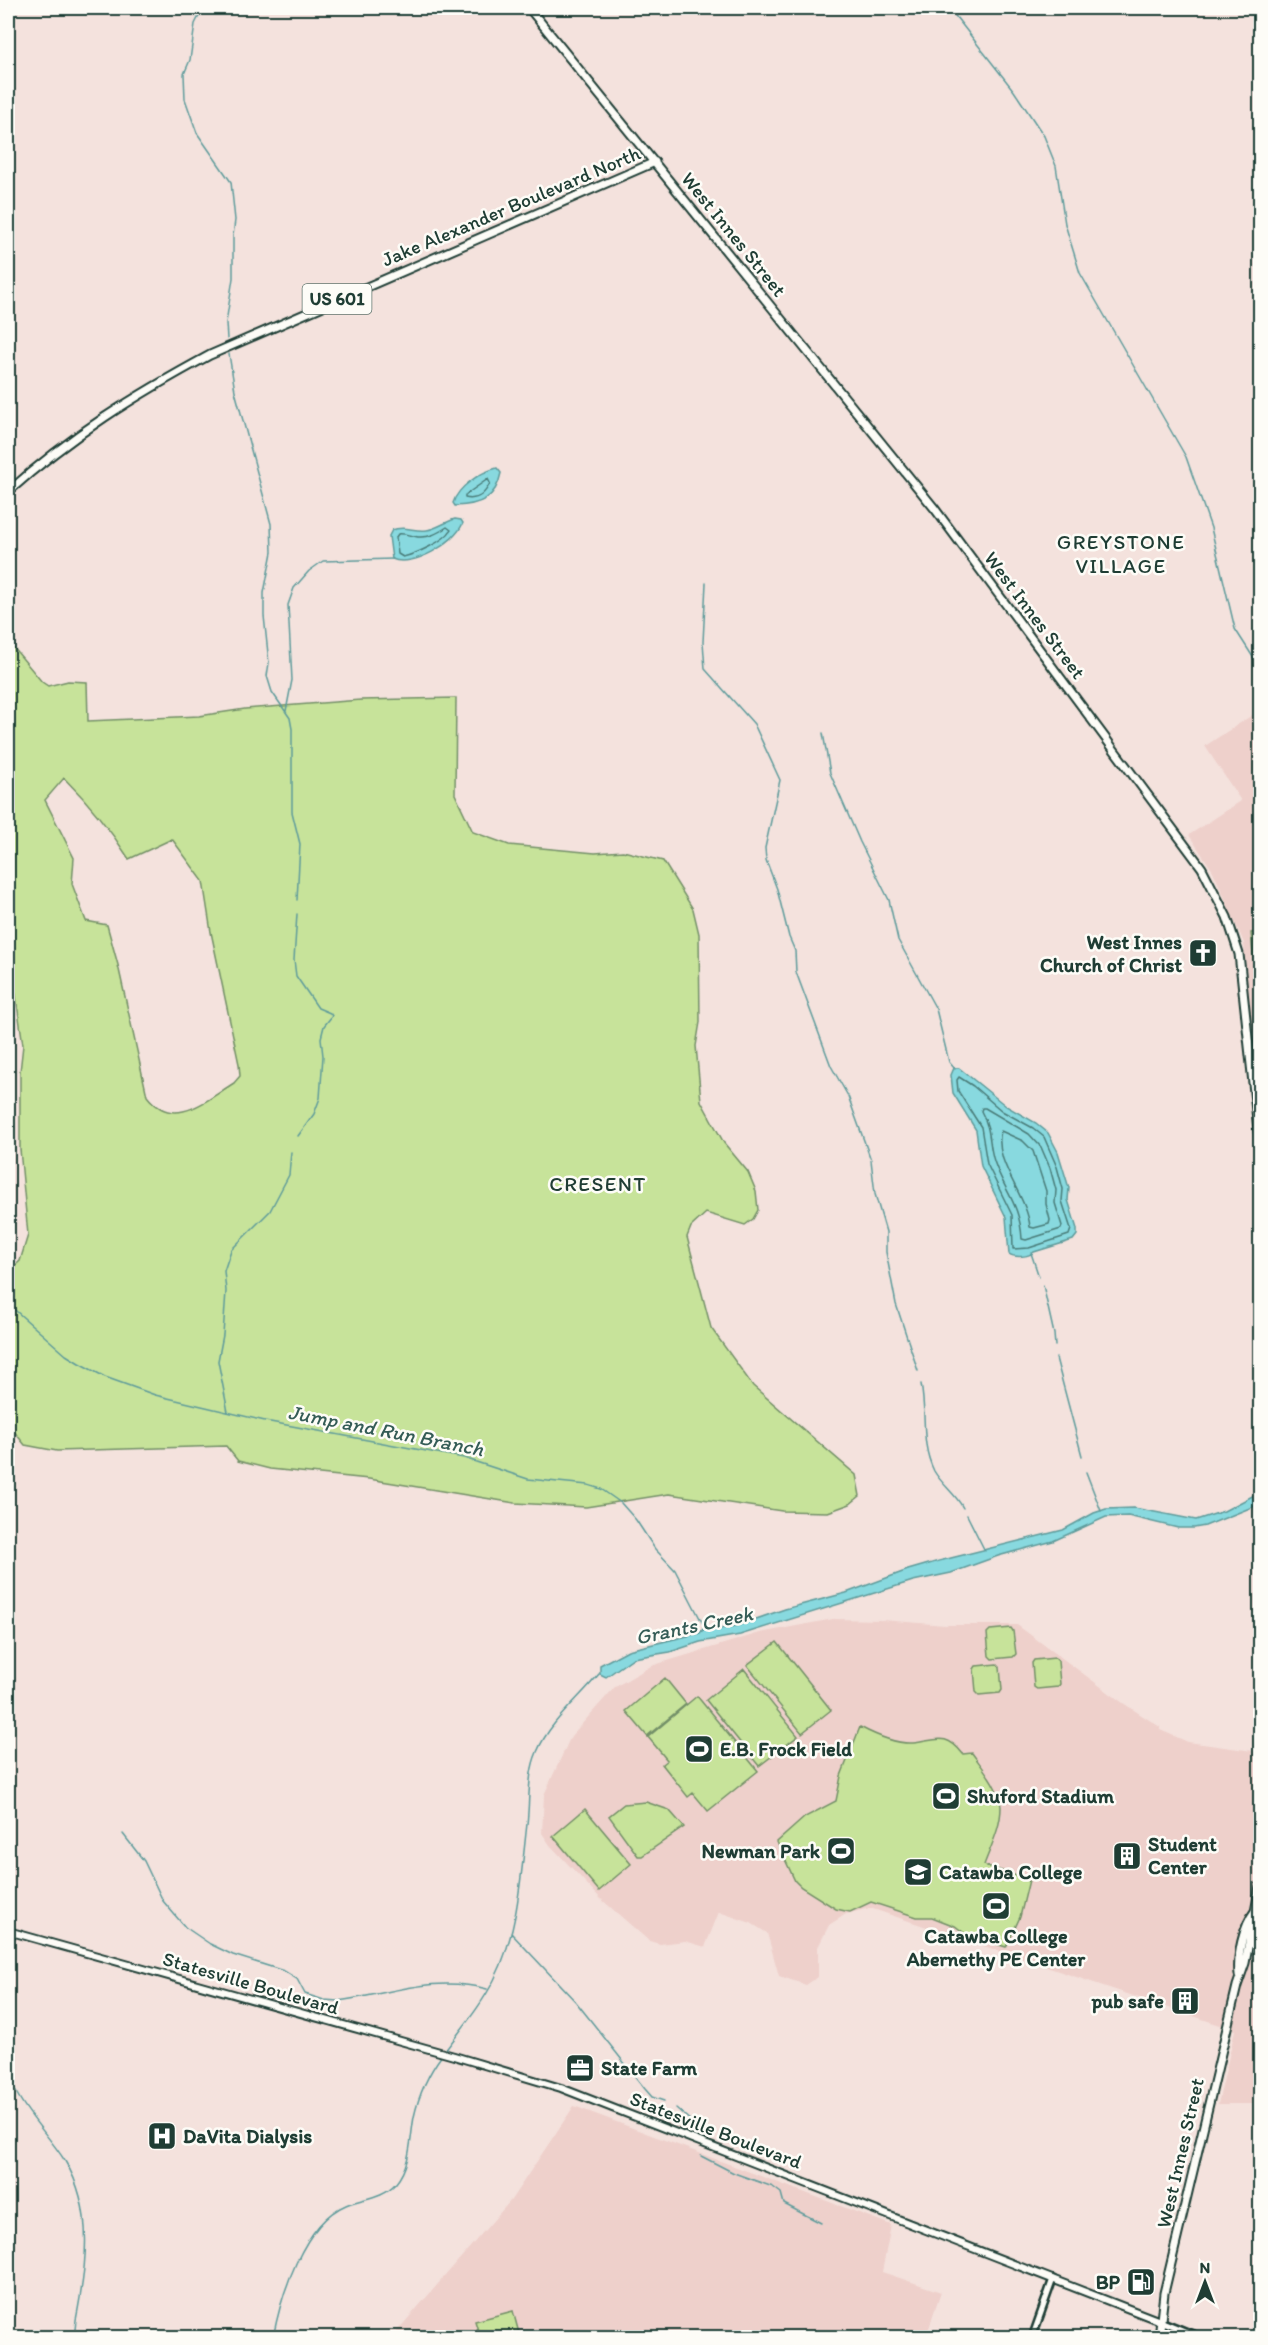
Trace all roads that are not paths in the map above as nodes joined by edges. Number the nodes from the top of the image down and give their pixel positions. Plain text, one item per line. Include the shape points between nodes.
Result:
1 (529, 8) edge
2 (655, 162) junction
3 (8, 492) edge
4 (1260, 1148) edge
5 (1260, 1886) edge
6 (8, 1931) edge
7 (1053, 2279) junction
8 (1160, 2321) junction
9 (1032, 2337) edge
10 (1159, 2337) edge
11 (1202, 2337) edge

1 - 2 main road, West Innes Street
2 - 3 main road, Jake Alexander Boulevard North / US 601 via 210,355 91,425
2 - 4 main road, West Innes Street via 935,509 1202,868 1227,917 1239,954
5 - 8 main road, West Innes Street
6 - 7 main road, Statesville Boulevard via 561,2088
7 - 8 main road, Statesville Boulevard
7 - 9 street
8 - 10 main road, West Innes Street
8 - 11 street

